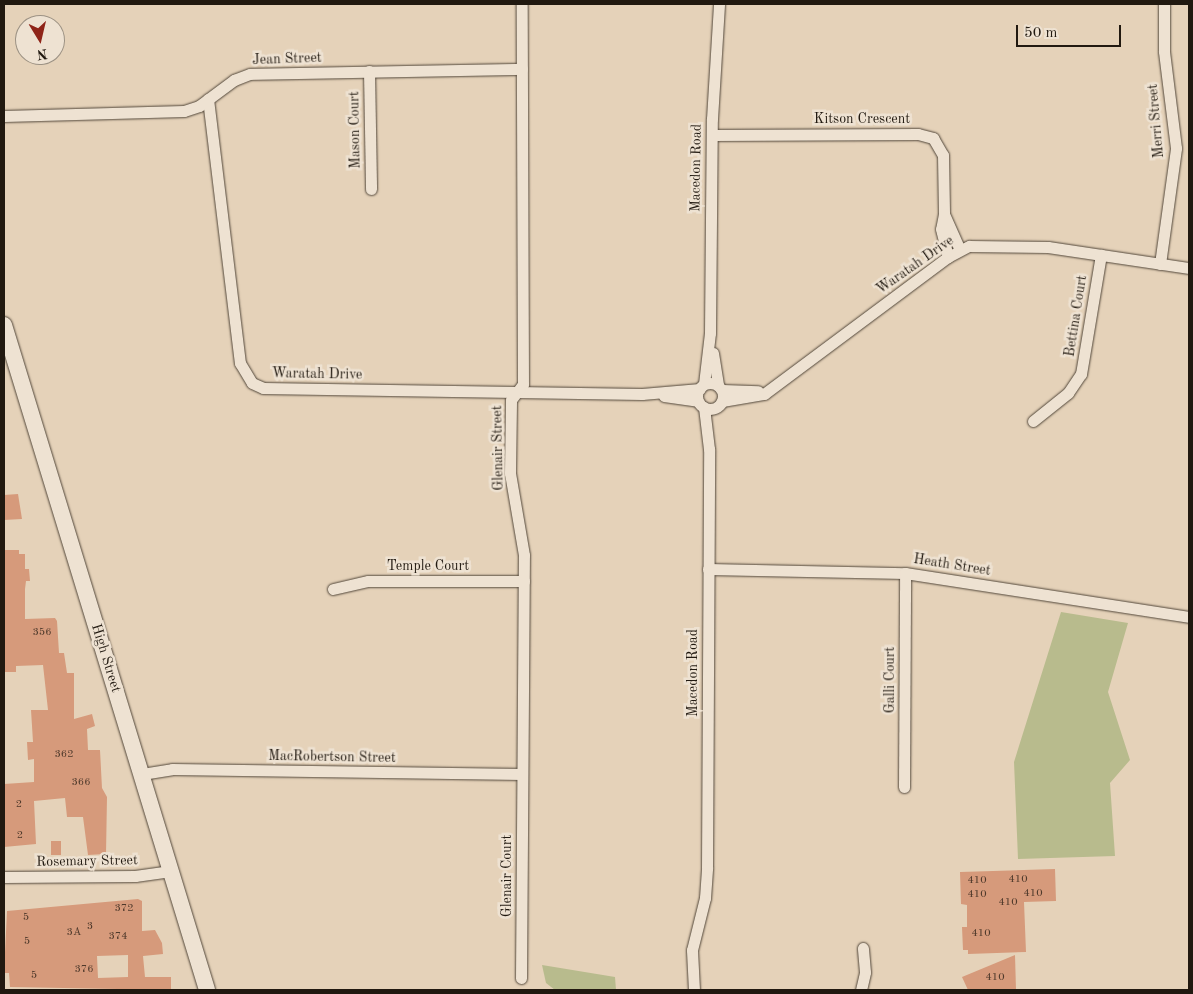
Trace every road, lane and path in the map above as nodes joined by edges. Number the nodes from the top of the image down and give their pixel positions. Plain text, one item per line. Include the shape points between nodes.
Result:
1 (522, 4) edge
2 (719, 4) edge
3 (1164, 4) edge
4 (522, 69) junction
5 (369, 71) junction
6 (208, 99) junction
7 (4, 116) edge
8 (712, 135) junction
9 (371, 189) dead end
10 (944, 214) junction
11 (960, 250) junction
12 (1101, 255) junction
13 (948, 257) junction
14 (1160, 264) junction
15 (1189, 268) edge
16 (4, 325) edge
17 (710, 334) junction
18 (702, 386) junction
19 (516, 392) junction
20 (642, 394) junction
21 (713, 399) junction
22 (1033, 421) dead end
23 (708, 569) junction
24 (905, 573) junction
25 (524, 581) junction
26 (332, 589) dead end
27 (1189, 617) edge
28 (142, 774) junction
29 (522, 774) junction
30 (904, 786) dead end
31 (171, 871) junction
32 (4, 877) edge
33 (864, 948) dead end
34 (521, 978) dead end
35 (207, 990) edge
36 (694, 990) edge
37 (861, 990) edge

1 - 4 street, Glenair Street
2 - 8 street, Macedon Road
3 - 14 street, Merri Street via 1164,51 1176,148
4 - 5 street, Jean Street
4 - 19 street, Glenair Street via 523,384
5 - 6 street, Jean Street via 250,74 234,80
5 - 9 street, Mason Court
6 - 7 street, Jean Street via 184,112
6 - 19 street, Waratah Drive via 240,364 247,380 263,388
8 - 10 street, Kitson Crescent via 926,136 938,142 943,155
8 - 17 street, Macedon Road
10 - 11 street, Kitson Crescent
10 - 13 street, Kitson Crescent via 941,229
11 - 12 street, Waratah Drive via 977,245 1041,246
11 - 13 street, Waratah Drive
12 - 14 street, Waratah Drive
12 - 22 street, Bettina Court via 1080,374 1068,393
13 - 21 street, Waratah Drive via 772,388 756,397
14 - 15 street, Waratah Drive
16 - 28 main road, High Street
17 - 18 street, Macedon Road
17 - 21 street, Macedon Road
18 - 20 street, Waratah Drive
18 - 21 street, Macedon Road
18 - 21 street, Waratah Drive
19 - 20 street, Waratah Drive
19 - 25 street, Glenair Street via 511,400 510,473 523,546
20 - 21 street, Waratah Drive
21 - 23 street, Macedon Road via 709,448
23 - 24 street, Heath Street
23 - 36 street, Macedon Road via 705,898 692,950
24 - 27 street, Heath Street
24 - 30 street, Galli Court
25 - 26 street, Temple Court via 368,581
25 - 29 street, Glenair Street
28 - 29 street, MacRobertson Street via 172,769
28 - 31 main road, High Street
29 - 34 street, Glenair Court
31 - 32 street, Rosemary Street via 135,876
31 - 35 main road, High Street
33 - 37 street via 865,972

